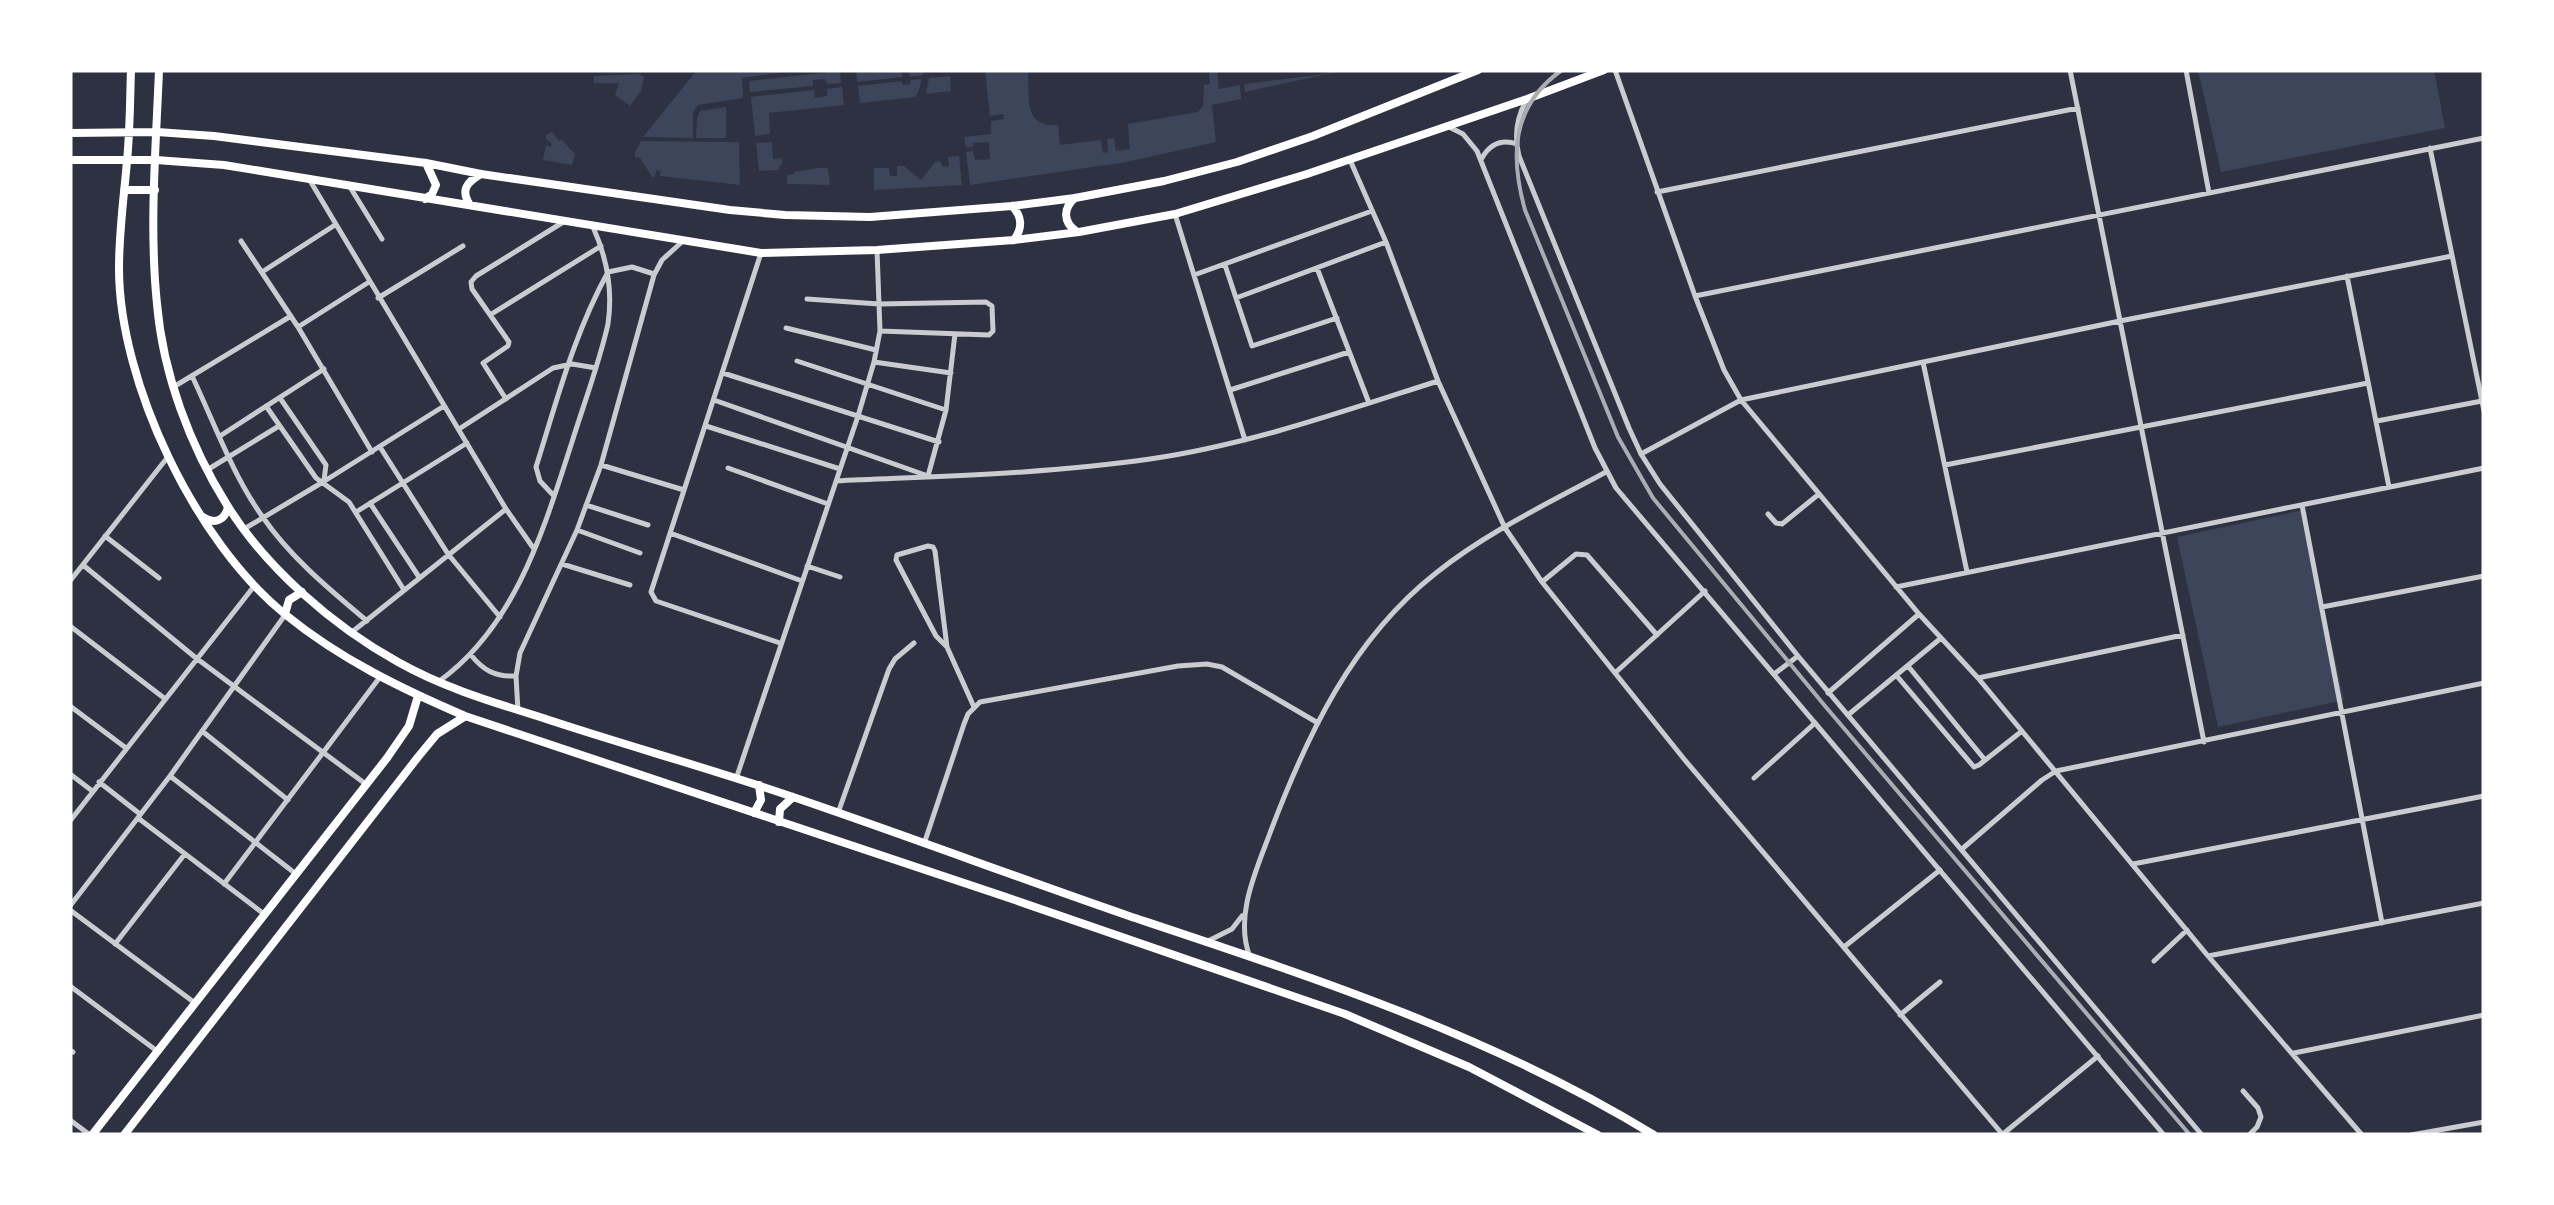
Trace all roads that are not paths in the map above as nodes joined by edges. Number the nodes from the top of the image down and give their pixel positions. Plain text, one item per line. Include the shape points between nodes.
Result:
1 (131, 70) edge
2 (158, 70) edge
3 (1478, 70) edge
4 (1604, 70) edge
5 (1614, 70) edge
6 (2070, 70) edge
7 (2186, 70) edge
8 (1527, 99) junction
9 (2078, 108) junction
10 (1447, 126) junction
11 (70, 132) edge
12 (130, 132) junction
13 (157, 132) junction
14 (2484, 138) edge
15 (1517, 144) junction
16 (2430, 148) junction
17 (127, 159) junction
18 (70, 160) edge
19 (156, 160) junction
20 (1350, 160) junction
21 (1481, 160) junction
22 (426, 164) junction
23 (481, 174) junction
24 (308, 177) junction
25 (348, 184) junction
26 (124, 190) junction
27 (155, 190) junction
28 (1656, 192) junction
29 (2209, 193) junction
30 (1075, 198) junction
31 (425, 199) junction
32 (470, 206) junction
33 (1012, 206) junction
34 (1372, 211) junction
35 (1174, 214) junction
36 (2100, 216) junction
37 (567, 220) junction
38 (335, 224) junction
39 (592, 224) junction
40 (1079, 232) junction
41 (382, 239) dead end
42 (685, 239) junction
43 (1014, 240) junction
44 (241, 241) dead end
45 (1386, 242) junction
46 (463, 246) dead end
47 (602, 246) junction
48 (876, 250) junction
49 (761, 252) junction
50 (2452, 256) junction
51 (1224, 265) junction
52 (1317, 268) junction
53 (262, 272) junction
54 (608, 272) junction
55 (654, 274) junction
56 (1194, 275) junction
57 (2347, 276) junction
58 (369, 282) junction
59 (1695, 296) junction
60 (378, 298) junction
61 (1236, 298) junction
62 (807, 299) dead end
63 (879, 304) junction
64 (490, 314) junction
65 (291, 316) junction
66 (1337, 318) junction
67 (2120, 321) junction
68 (298, 326) junction
69 (786, 328) dead end
70 (880, 330) junction
71 (955, 334) junction
72 (876, 350) junction
73 (1350, 352) junction
74 (796, 361) dead end
75 (874, 362) junction
76 (1922, 362) junction
77 (568, 364) junction
78 (596, 368) junction
79 (324, 369) junction
80 (723, 373) junction
81 (950, 373) junction
82 (192, 376) junction
83 (1438, 381) junction
84 (2368, 383) junction
85 (175, 386) junction
86 (867, 386) junction
87 (1230, 390) junction
88 (280, 398) junction
89 (506, 399) junction
90 (714, 400) junction
91 (1741, 400) junction
92 (2482, 401) edge
93 (1369, 403) junction
94 (266, 406) junction
95 (444, 406) junction
96 (946, 410) junction
97 (2484, 411) edge
98 (858, 416) junction
99 (2376, 421) junction
100 (279, 426) junction
101 (706, 426) junction
102 (2142, 426) junction
103 (458, 430) junction
104 (220, 436) junction
105 (1245, 440) junction
106 (938, 442) junction
107 (466, 444) junction
108 (380, 447) junction
109 (848, 447) junction
110 (372, 452) junction
111 (1641, 454) junction
112 (169, 456) junction
113 (230, 457) junction
114 (601, 465) junction
115 (1945, 465) junction
116 (728, 468) dead end
117 (2484, 468) edge
118 (840, 469) junction
119 (207, 470) junction
120 (1606, 472) junction
121 (928, 476) junction
122 (836, 481) junction
123 (323, 482) junction
124 (403, 483) junction
125 (2388, 487) junction
126 (684, 490) junction
127 (1819, 494) junction
128 (554, 496) junction
129 (370, 503) junction
130 (828, 504) junction
131 (2302, 504) junction
132 (586, 505) junction
133 (228, 507) junction
134 (506, 509) junction
135 (356, 512) junction
136 (1768, 514) dead end
137 (203, 518) junction
138 (262, 518) junction
139 (648, 525) dead end
140 (244, 528) junction
141 (1505, 528) junction
142 (577, 530) junction
143 (670, 533) junction
144 (2163, 533) junction
145 (105, 536) junction
146 (534, 549) junction
147 (640, 553) dead end
148 (448, 554) junction
149 (83, 564) junction
150 (562, 564) junction
151 (807, 566) junction
152 (1967, 572) junction
153 (2484, 576) edge
154 (419, 577) junction
155 (840, 577) dead end
156 (159, 578) dead end
157 (70, 581) edge
158 (802, 581) junction
159 (1542, 582) junction
160 (255, 585) junction
161 (630, 585) dead end
162 (1896, 587) junction
163 (404, 590) junction
164 (1705, 591) junction
165 (302, 592) junction
166 (2322, 606) junction
167 (1919, 614) junction
168 (286, 615) junction
169 (500, 617) junction
170 (367, 620) junction
171 (70, 626) edge
172 (352, 633) junction
173 (1656, 635) junction
174 (2183, 635) junction
175 (1940, 638) junction
176 (914, 642) dead end
177 (780, 644) junction
178 (947, 648) junction
179 (470, 655) junction
180 (1798, 656) junction
181 (196, 658) junction
182 (1908, 666) junction
183 (1615, 672) junction
184 (1774, 674) junction
185 (516, 676) junction
186 (1896, 676) junction
187 (380, 677) junction
188 (1978, 678) junction
189 (438, 682) junction
190 (2484, 684) edge
191 (234, 686) junction
192 (1828, 693) junction
193 (418, 696) junction
194 (164, 698) junction
195 (70, 706) edge
196 (974, 706) junction
197 (518, 710) junction
198 (2342, 713) junction
199 (1848, 715) junction
200 (464, 716) junction
201 (1318, 723) junction
202 (1816, 724) junction
203 (202, 731) junction
204 (2022, 731) junction
205 (2204, 742) junction
206 (126, 748) junction
207 (325, 753) junction
208 (387, 758) junction
209 (1985, 760) junction
210 (2056, 771) junction
211 (406, 773) junction
212 (70, 774) edge
213 (170, 776) junction
214 (736, 778) junction
215 (1754, 778) dead end
216 (99, 782) junction
217 (367, 784) junction
218 (758, 786) junction
219 (92, 791) junction
220 (793, 796) junction
221 (2484, 796) edge
222 (288, 800) junction
223 (838, 813) junction
224 (754, 814) junction
225 (139, 817) junction
226 (2362, 818) junction
227 (70, 821) edge
228 (779, 822) junction
229 (254, 842) junction
230 (924, 844) junction
231 (1962, 849) junction
232 (185, 854) junction
233 (2134, 864) junction
234 (1940, 870) junction
235 (296, 874) junction
236 (224, 884) junction
237 (2484, 903) edge
238 (70, 908) edge
239 (264, 914) junction
240 (1244, 914) junction
241 (2382, 922) junction
242 (2187, 930) junction
243 (1207, 942) junction
244 (115, 944) junction
245 (1844, 947) junction
246 (2208, 956) junction
247 (1250, 957) junction
248 (2154, 960) dead end
249 (1940, 982) dead end
250 (70, 986) edge
251 (195, 1003) junction
252 (1900, 1015) junction
253 (2484, 1015) edge
254 (157, 1052) junction
255 (2294, 1053) junction
256 (2098, 1056) junction
257 (2243, 1091) dead end
258 (70, 1120) edge
259 (2484, 1122) edge
260 (91, 1135) edge
261 (124, 1135) edge
262 (1598, 1135) edge
263 (1654, 1135) edge
264 (2003, 1135) edge
265 (2164, 1135) edge
266 (2202, 1135) edge
267 (2248, 1135) edge
268 (2362, 1135) edge
269 (2411, 1135) edge

1 - 12 main road
2 - 13 main road
3 - 30 main road via 1237,162
4 - 8 main road
5 - 28 street
6 - 9 street
7 - 29 street
8 - 10 main road
8 - 15 street
9 - 28 street
9 - 36 street
10 - 20 main road
10 - 21 street via 1468,139
11 - 12 main road
12 - 13 main road
12 - 17 main road
13 - 19 main road
13 - 22 main road
14 - 16 street
15 - 21 street via 1495,144
15 - 111 street
16 - 29 street
16 - 50 street
17 - 18 main road
17 - 19 main road
17 - 26 main road
19 - 24 main road
19 - 27 main road
20 - 34 street
20 - 35 main road
21 - 120 street
22 - 23 main road
22 - 31 main road via 436,185
23 - 32 main road via 465,188
23 - 33 main road via 785,216 855,218
24 - 25 main road
24 - 38 street
25 - 31 main road
25 - 41 street
26 - 27 main road
26 - 112 main road via 124,324 144,402
27 - 85 main road via 157,310
28 - 59 street
29 - 36 street
30 - 33 main road
30 - 40 main road via 1066,218
31 - 32 main road
32 - 37 main road
33 - 43 main road via 1021,222
34 - 45 street
34 - 51 street
35 - 40 main road
35 - 56 street
36 - 59 street
36 - 67 street
37 - 39 main road
37 - 64 street via 473,278 472,289
38 - 53 street
38 - 58 street
39 - 42 main road
39 - 47 street
40 - 43 main road
42 - 49 main road
42 - 55 street
43 - 48 main road
44 - 53 street
45 - 52 street
45 - 83 street
46 - 60 street
47 - 54 street
47 - 64 street
48 - 49 main road
48 - 63 street
49 - 80 street
50 - 57 street
50 - 92 street
51 - 56 street
51 - 61 street
52 - 61 street
52 - 66 street
53 - 65 street
54 - 55 street via 632,267
54 - 77 street
54 - 78 street via 610,313
55 - 114 street
56 - 87 street
57 - 67 street
57 - 84 street
58 - 60 street
58 - 68 street
59 - 91 street
60 - 95 street
61 - 66 street via 1252,346
62 - 63 street
63 - 70 street
63 - 71 street via 990,303 991,334
64 - 89 street via 509,344 483,364
65 - 68 street
65 - 82 street
66 - 73 street
67 - 76 street
67 - 102 street
68 - 79 street
69 - 72 street
70 - 71 street
70 - 72 street
71 - 81 street
72 - 75 street
73 - 87 street
73 - 93 street
74 - 86 street
75 - 81 street
75 - 86 street
76 - 91 street
76 - 115 street
77 - 78 street
77 - 89 street
77 - 128 street via 536,467
78 - 128 street
79 - 88 street
79 - 110 street
80 - 90 street
80 - 98 street
81 - 96 street
82 - 85 street
82 - 104 street
83 - 93 street
83 - 141 street
84 - 99 street
84 - 102 street
85 - 119 main road
86 - 96 street
86 - 98 street
87 - 105 street
88 - 94 street
88 - 123 street via 326,465
89 - 103 street
90 - 101 street
90 - 109 street
91 - 111 street
91 - 127 street
92 - 97 street
92 - 99 street
93 - 105 street
94 - 100 street
94 - 104 street
95 - 103 street
95 - 108 street
96 - 106 street
98 - 106 street
98 - 109 street
99 - 125 street
100 - 113 street
100 - 123 street
101 - 118 street
101 - 126 street
102 - 115 street
102 - 144 street
103 - 107 street
104 - 113 street
105 - 121 street via 1148,460
106 - 121 street
107 - 124 street
107 - 134 street
108 - 110 street
108 - 124 street
109 - 118 street
109 - 121 street
110 - 123 street
111 - 180 street
112 - 137 main road
112 - 145 street
113 - 119 street
113 - 138 street
114 - 126 street
114 - 132 street
115 - 152 street
116 - 130 street
117 - 125 street
118 - 122 street
119 - 133 main road
120 - 141 street
120 - 164 street
121 - 122 street
122 - 130 street
123 - 135 street
123 - 138 street
124 - 129 street
124 - 148 street
125 - 131 street
126 - 143 street
127 - 136 street via 1782,524
127 - 162 street
128 - 146 street
129 - 135 street
129 - 154 street
130 - 151 street
131 - 144 street
131 - 166 street
132 - 139 street
132 - 142 street
133 - 137 main road via 220,519
133 - 140 main road
134 - 146 street
134 - 148 street
135 - 163 street
137 - 160 main road
138 - 140 street
138 - 170 street via 309,571
140 - 165 main road
141 - 159 street
141 - 201 street via 1402,602 1357,655
142 - 147 street
142 - 150 street
143 - 158 street
143 - 177 street via 653,599
144 - 152 street
144 - 174 street
145 - 149 street
145 - 156 street
146 - 169 street
148 - 154 street
148 - 169 street
149 - 157 street
149 - 181 street
150 - 161 street
150 - 185 street via 524,641
151 - 155 street
151 - 158 street
152 - 162 street
153 - 166 street
154 - 163 street
158 - 177 street
159 - 173 street via 1576,554 1587,555
159 - 183 street
160 - 168 main road
160 - 181 street
162 - 167 street
163 - 170 street
164 - 173 street
164 - 184 street
165 - 168 main road via 290,600
165 - 172 main road
166 - 198 street
167 - 175 street
167 - 192 street
168 - 187 main road
168 - 191 street
169 - 179 street
170 - 172 street
171 - 194 street
172 - 189 main road
173 - 183 street
174 - 188 street
174 - 205 street
175 - 182 street
175 - 188 street
176 - 223 street via 889,669
177 - 214 street
178 - 178 street via 897,562 899,553 934,549
178 - 196 street
179 - 185 street via 488,672
179 - 189 street
180 - 184 street
180 - 192 street
181 - 191 street
181 - 194 street
182 - 186 street
182 - 209 street
183 - 245 street
184 - 202 street
185 - 197 street
186 - 199 street
186 - 209 street via 1971,765
187 - 193 main road
187 - 207 street
188 - 204 street
189 - 197 main road
190 - 198 street
191 - 203 street
191 - 207 street
192 - 199 street
193 - 200 main road
193 - 208 main road via 409,726
194 - 206 street
195 - 206 street
196 - 201 street via 1207,664
196 - 230 street
197 - 214 main road
198 - 205 street
198 - 226 street
199 - 231 street
200 - 211 main road via 437,734
200 - 224 main road
201 - 240 street via 1280,805
202 - 215 street
202 - 234 street
203 - 213 street
203 - 222 street
204 - 209 street
204 - 210 street
205 - 210 street
206 - 216 street
207 - 217 street
207 - 222 street
208 - 211 main road
208 - 217 main road
210 - 231 street
210 - 233 street
211 - 261 main road
212 - 219 street
213 - 225 street
213 - 229 street
214 - 218 main road
216 - 219 street
216 - 225 street
217 - 235 main road
218 - 220 main road
218 - 224 main road
219 - 227 street
220 - 223 main road
220 - 228 main road
221 - 226 street
222 - 229 street
223 - 230 main road
224 - 228 main road
225 - 232 street
225 - 238 street
226 - 233 street
226 - 241 street
228 - 262 main road via 1345,1014 1469,1067
229 - 235 street
229 - 236 street
230 - 243 main road
231 - 266 street
232 - 236 street
232 - 244 street
233 - 242 street
234 - 245 street
234 - 256 street
235 - 239 main road
236 - 239 street
237 - 241 street
238 - 244 street
239 - 251 main road
240 - 243 street
240 - 247 street
241 - 246 street
242 - 246 street
242 - 248 street
243 - 247 main road
244 - 251 street
245 - 252 street
246 - 255 street
247 - 263 main road via 1534,1068
249 - 252 street
250 - 254 street
251 - 254 main road
252 - 264 street
253 - 255 street
254 - 260 main road
255 - 268 street
256 - 264 street
256 - 265 street
257 - 267 street via 2261,1118
258 - 260 street
259 - 269 street

